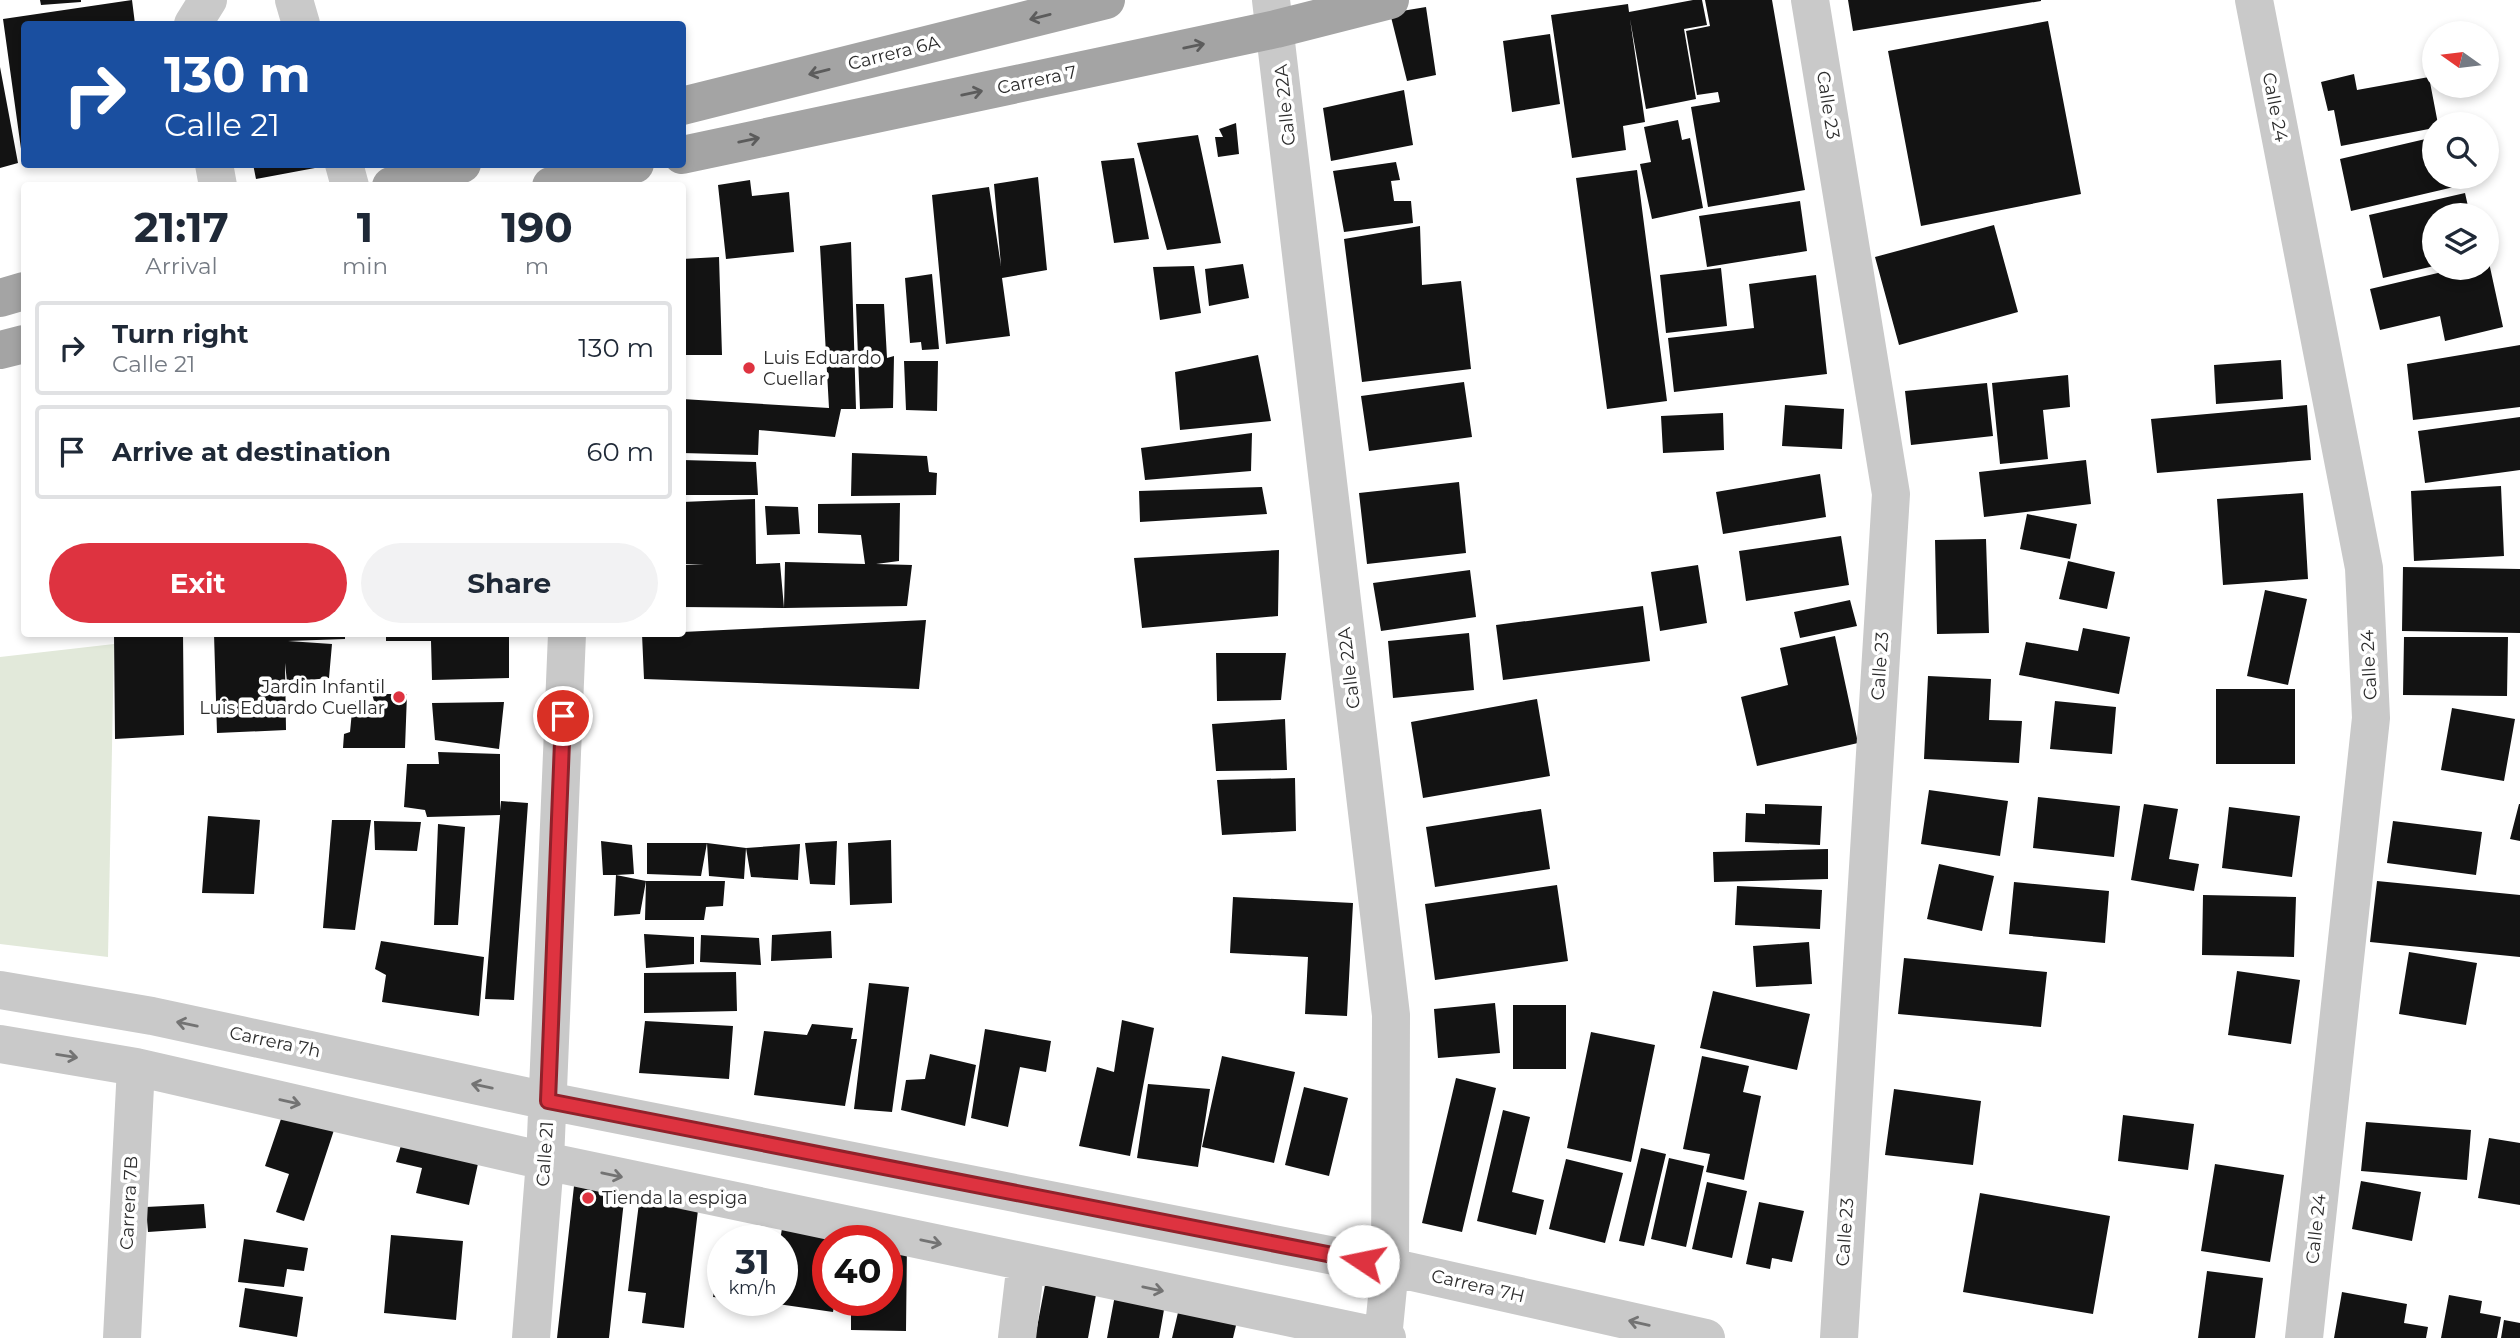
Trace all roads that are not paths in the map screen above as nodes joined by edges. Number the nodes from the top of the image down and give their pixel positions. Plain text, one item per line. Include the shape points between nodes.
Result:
1 (208, 0) edge
2 (294, 0) edge
3 (1106, 0) edge
4 (1390, 0) edge
5 (1811, 0) edge
6 (2254, 0) edge
7 (1273, 15) edge
8 (195, 21) edge
9 (300, 21) edge
10 (686, 105) edge
11 (686, 154) edge
12 (449, 168) edge
13 (621, 168) edge
14 (404, 182) edge
15 (573, 182) edge
16 (21, 292) edge
17 (0, 298) edge
18 (21, 345) edge
19 (0, 350) edge
20 (566, 637) edge
21 (0, 990) edge
22 (0, 1044) edge
23 (136, 1067) junction
24 (548, 1101) junction
25 (545, 1161) junction
26 (1026, 1262) junction
27 (1390, 1266) junction
28 (122, 1338) edge
29 (531, 1338) edge
30 (1017, 1338) edge
31 (1385, 1338) edge
32 (1706, 1338) edge
33 (1839, 1338) edge
34 (2304, 1338) edge

1 - 8 street
2 - 9 street
3 -> 10 main road, Carrera 6A
4 - 7 main road, Carrera 7
5 - 33 street, Calle 23 via 1891,494
6 - 34 street, Calle 24 via 2364,568 2371,718
11 -> 7 main road, Carrera 7
7 - 27 street, Calle 22A via 1391,1015
12 - 14 main road
13 - 15 main road
16 - 17 main road
18 - 19 main road
20 - 24 street, Calle 21
24 -> 21 street, Carrera 7h via 152,1016
22 -> 23 street
23 -> 25 street
23 - 28 street, Carrera 7B
24 - 25 street, Calle 21
24 - 27 street, Carrera 7H
25 -> 26 street
25 - 29 street, Calle 21
26 - 30 street
26 -> 31 street
27 - 31 street, Calle 22A
32 -> 27 street, Carrera 7H

